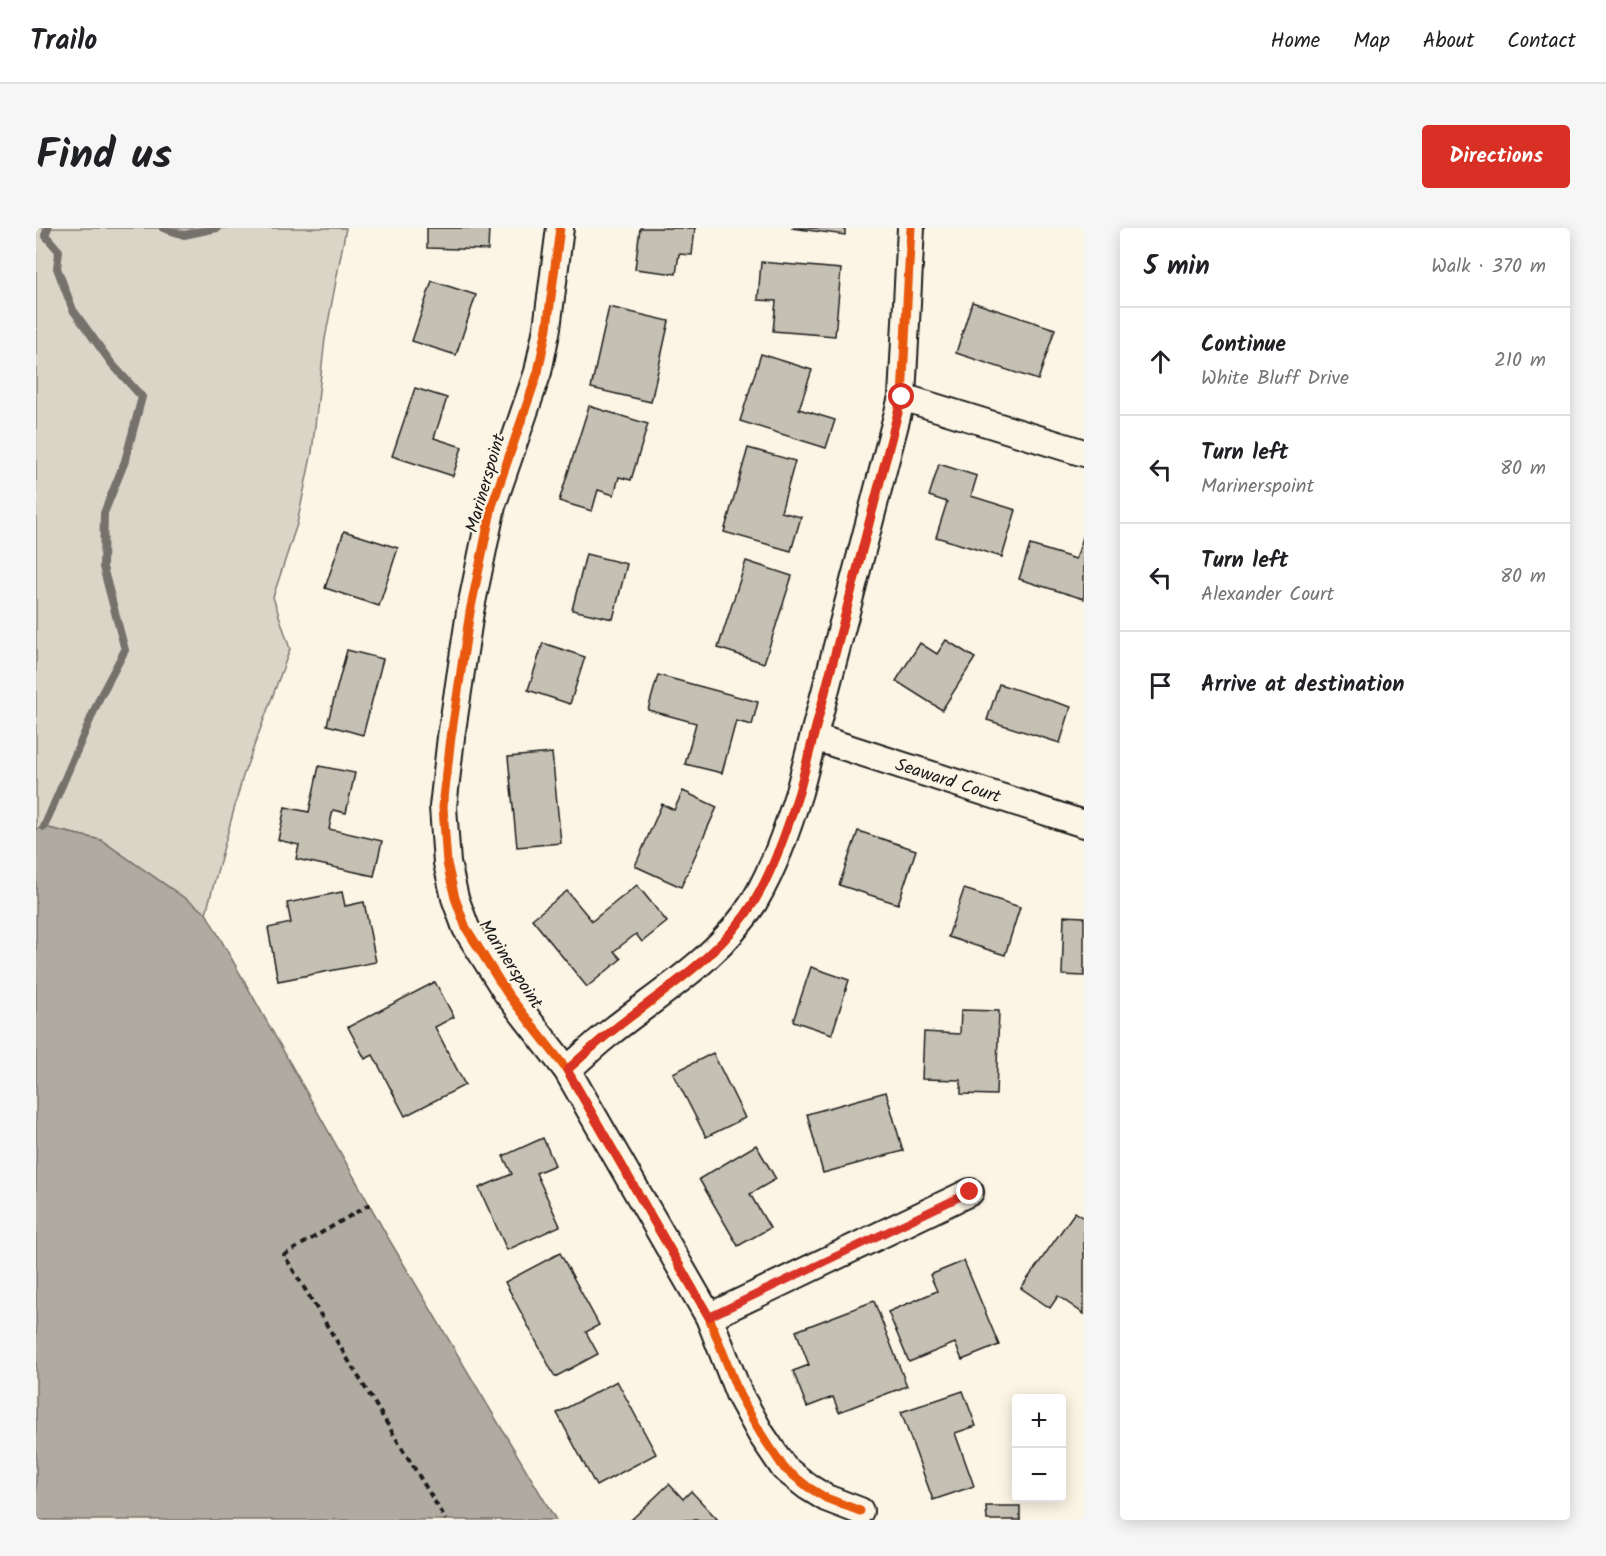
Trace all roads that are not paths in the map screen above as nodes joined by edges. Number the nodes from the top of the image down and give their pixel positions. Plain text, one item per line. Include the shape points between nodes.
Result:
1 (560, 228) edge
2 (911, 228) edge
3 (902, 397) junction
4 (1084, 453) edge
5 (814, 737) junction
6 (1084, 824) edge
7 (567, 1070) junction
8 (970, 1192) dead end
9 (709, 1317) junction
10 (861, 1511) dead end

1 - 7 street, Marinerspoint via 538,372 492,506 472,602 443,807 447,863 466,928 507,993
2 - 3 street
3 - 4 street
3 - 5 street
5 - 6 street, Seaward Court
5 - 7 street via 787,831 754,903 708,956
7 - 9 street, Marinerspoint
8 - 9 street
9 - 10 street, Marinerspoint via 739,1394 784,1468 825,1498

